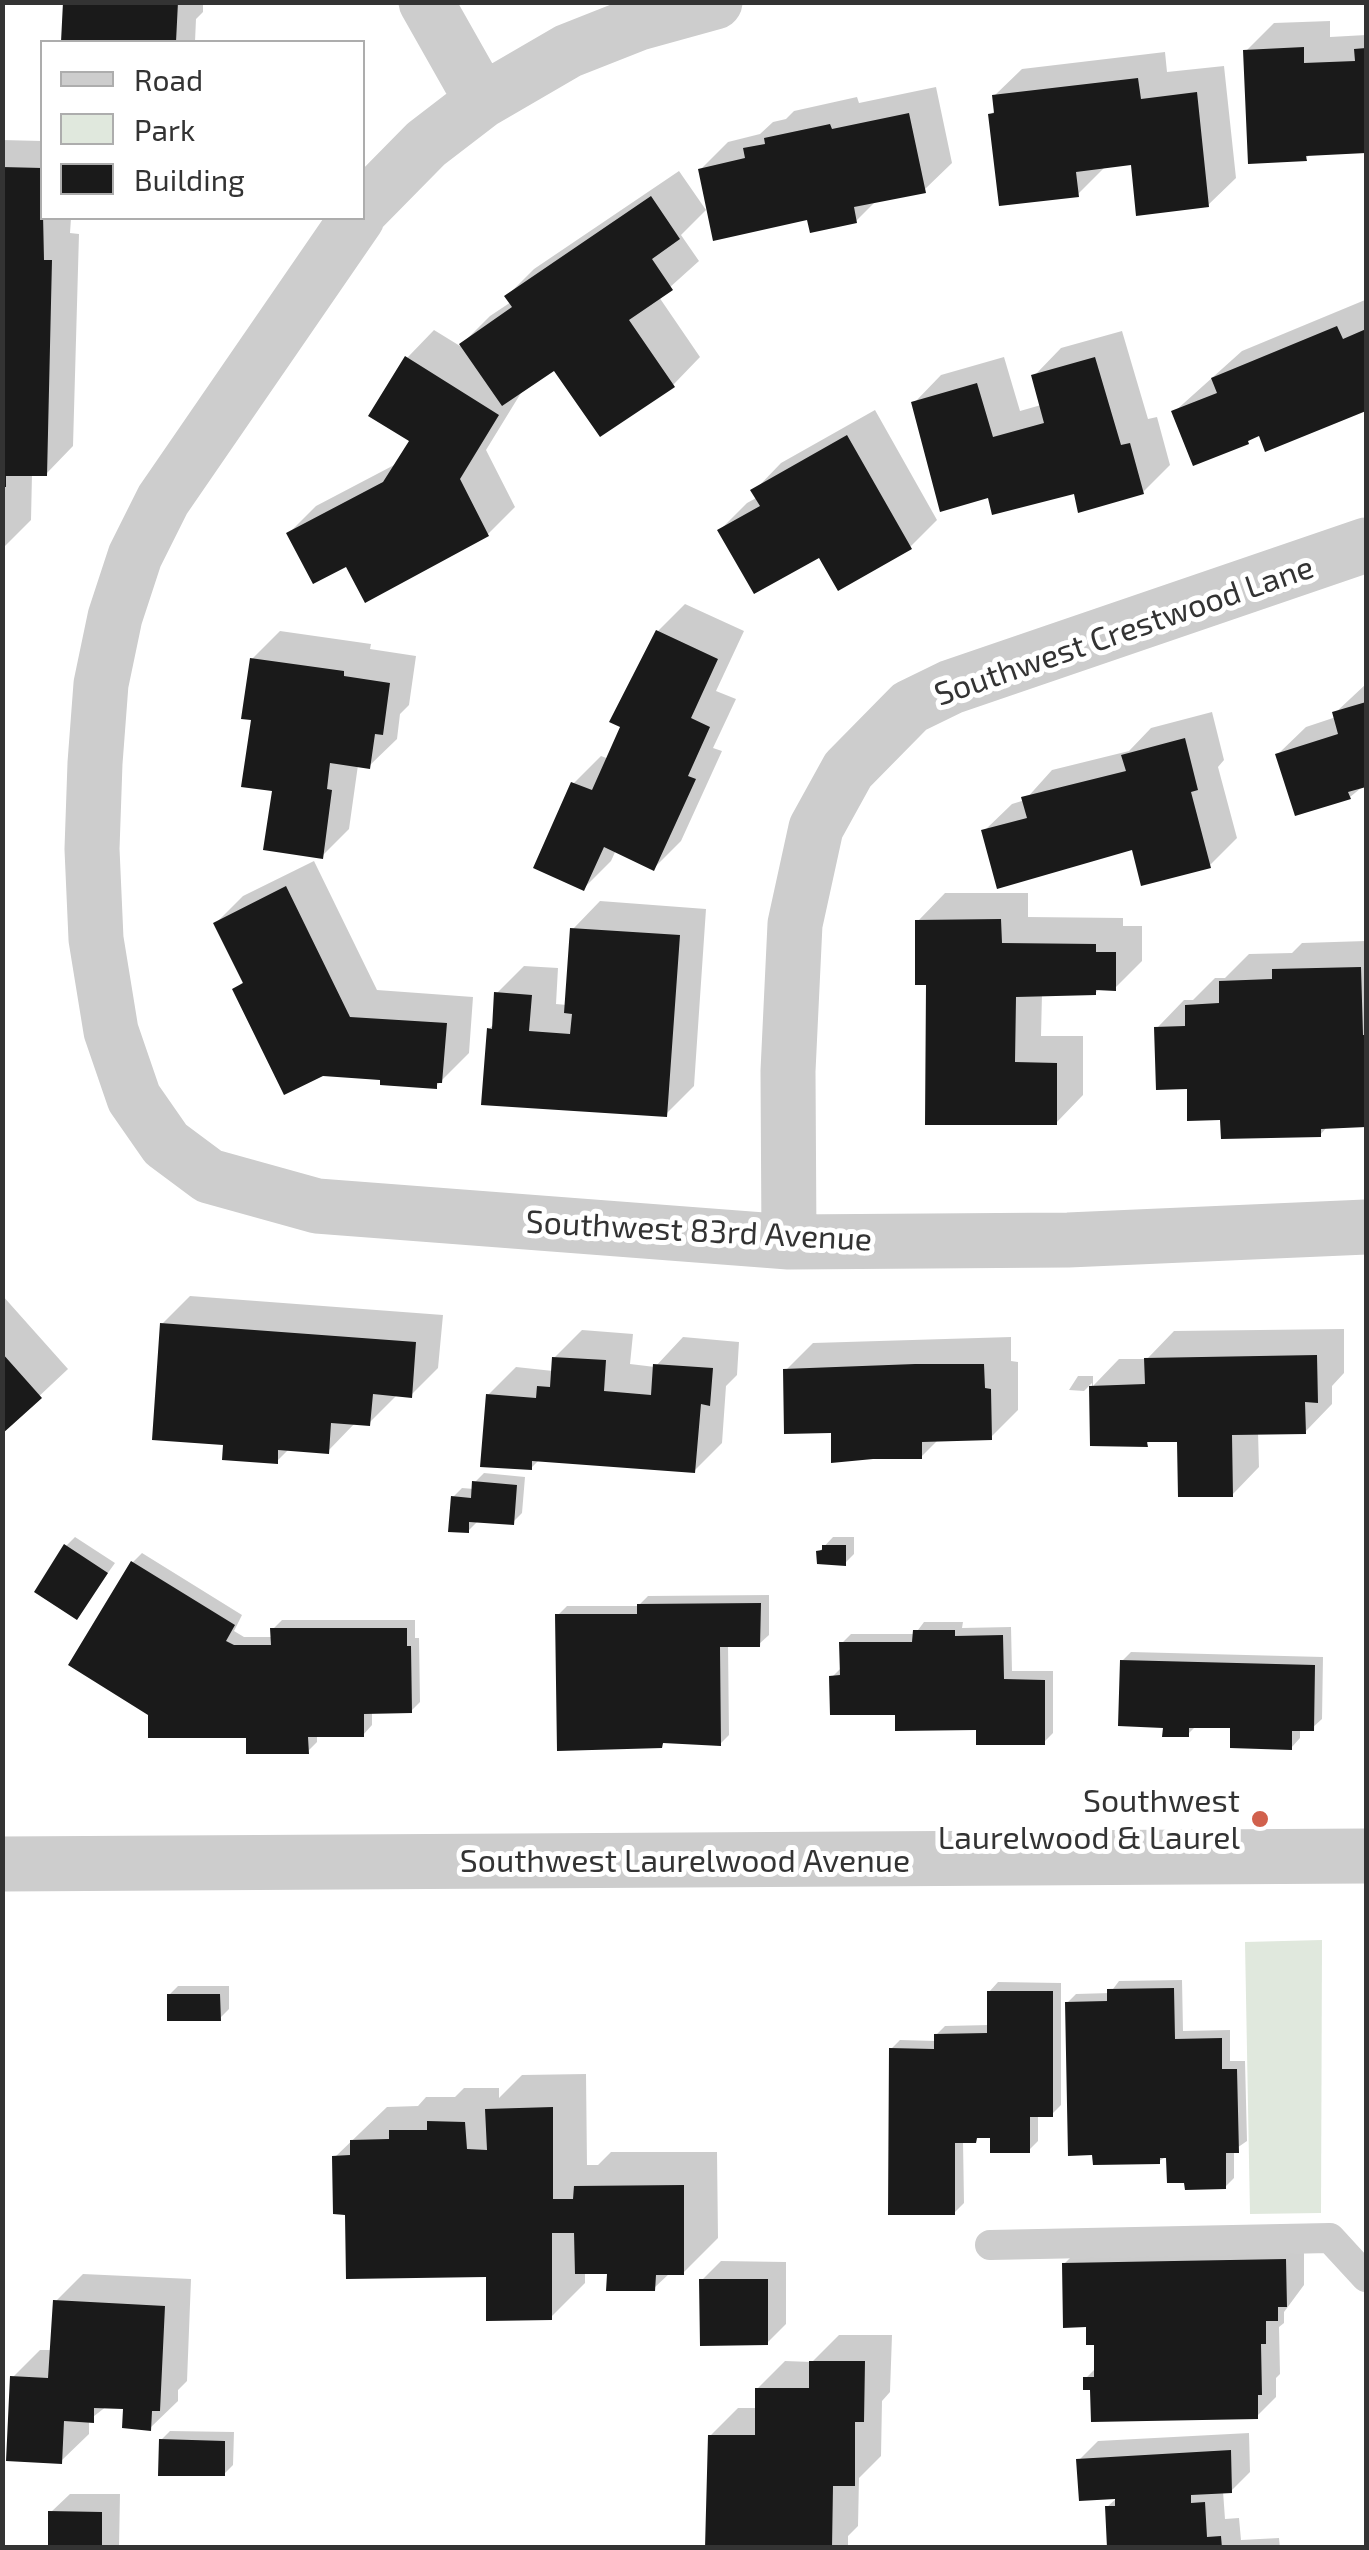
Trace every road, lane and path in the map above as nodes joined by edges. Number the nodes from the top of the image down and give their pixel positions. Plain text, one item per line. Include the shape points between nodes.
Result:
1 (426, 2) edge
2 (715, 2) edge
3 (482, 101) junction
4 (365, 206) edge
5 (355, 220) edge
6 (1366, 545) edge
7 (1366, 1227) edge
8 (790, 1242) junction
9 (1366, 1856) edge
10 (2, 1864) edge
11 (990, 2245) dead end
12 (1366, 2277) edge

1 - 3 street
2 - 3 street via 568,50
3 - 4 street via 426,144
5 - 8 street, Southwest 83rd Avenue via 163,500 115,617 101,684 92,849 96,939 111,1031 134,1098 166,1144 209,1176 317,1206
6 - 8 street, Southwest Crestwood Lane via 951,687 910,708 848,770 816,828 795,924
7 - 8 street, Southwest 83rd Avenue via 1068,1240
9 - 10 street, Southwest Laurelwood Avenue
11 - 12 lane via 1330,2238

